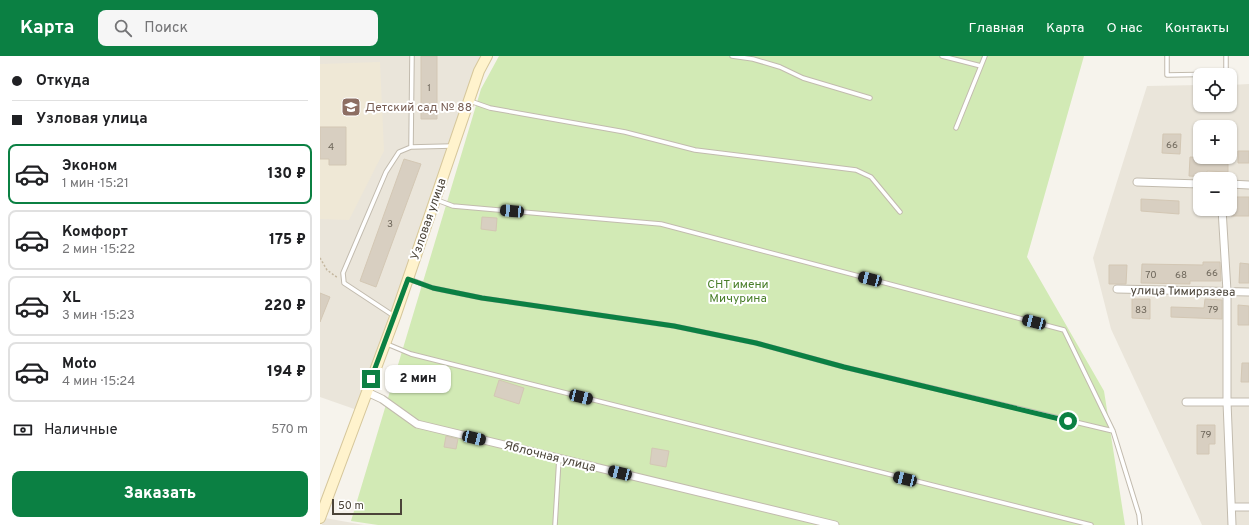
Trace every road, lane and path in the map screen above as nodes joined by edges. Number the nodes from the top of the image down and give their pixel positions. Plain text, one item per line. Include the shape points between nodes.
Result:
1 (412, 56) edge
2 (487, 56) edge
3 (732, 56) edge
4 (942, 56) edge
5 (985, 56) edge
6 (1167, 56) edge
7 (1226, 56) edge
8 (981, 66) junction
9 (870, 98) dead end
10 (469, 100) junction
11 (956, 128) dead end
12 (453, 146) junction
13 (411, 147) junction
14 (1137, 182) dead end
15 (1193, 184) edge
16 (1237, 184) edge
17 (1249, 185) edge
18 (435, 199) junction
19 (900, 212) dead end
20 (1222, 216) edge
21 (320, 258) edge
22 (408, 279) junction
23 (344, 283) junction
24 (1117, 289) dead end
25 (1227, 292) junction
26 (1249, 292) edge
27 (395, 317) junction
28 (385, 343) junction
29 (367, 392) junction
30 (1186, 402) dead end
31 (1227, 402) junction
32 (1249, 402) edge
33 (1113, 431) junction
34 (559, 458) junction
35 (1232, 507) junction
36 (1249, 507) edge
37 (321, 511) edge
38 (555, 525) edge
39 (835, 525) edge
40 (1090, 525) edge
41 (1140, 525) edge
42 (1232, 525) edge

1 - 13 lane
2 - 10 street, Узловая улица
3 - 9 lane via 780,66 803,78
4 - 8 lane
5 - 8 lane
6 - 7 lane via 1168,75 1226,74
8 - 11 lane
10 - 12 street, Узловая улица
10 - 19 lane via 490,108 626,132 695,150 856,170 871,177
12 - 13 lane
12 - 18 street, Узловая улица
13 - 23 lane via 400,152 386,172 343,273
14 - 15 street
16 - 17 street
18 - 22 street, Узловая улица
18 - 33 lane via 453,206 660,224 1064,330
20 - 25 street
21 - 23 path via 327,270
22 - 27 street, Узловая улица
22 - 33 lane via 433,288 482,298 674,326 756,343 844,367
23 - 27 lane
24 - 25 street, улица Тимирязева
25 - 26 street, улица Тимирязева
25 - 31 street
27 - 28 street, Узловая улица
28 - 29 street, Узловая улица
28 - 40 lane via 411,354
29 - 34 street, Яблочная улица via 382,399 417,424
29 - 37 street, Узловая улица
30 - 31 street
31 - 32 street
31 - 35 street
33 - 41 lane via 1140,515
34 - 38 lane
34 - 39 street, Яблочная улица
35 - 36 street
35 - 42 street

